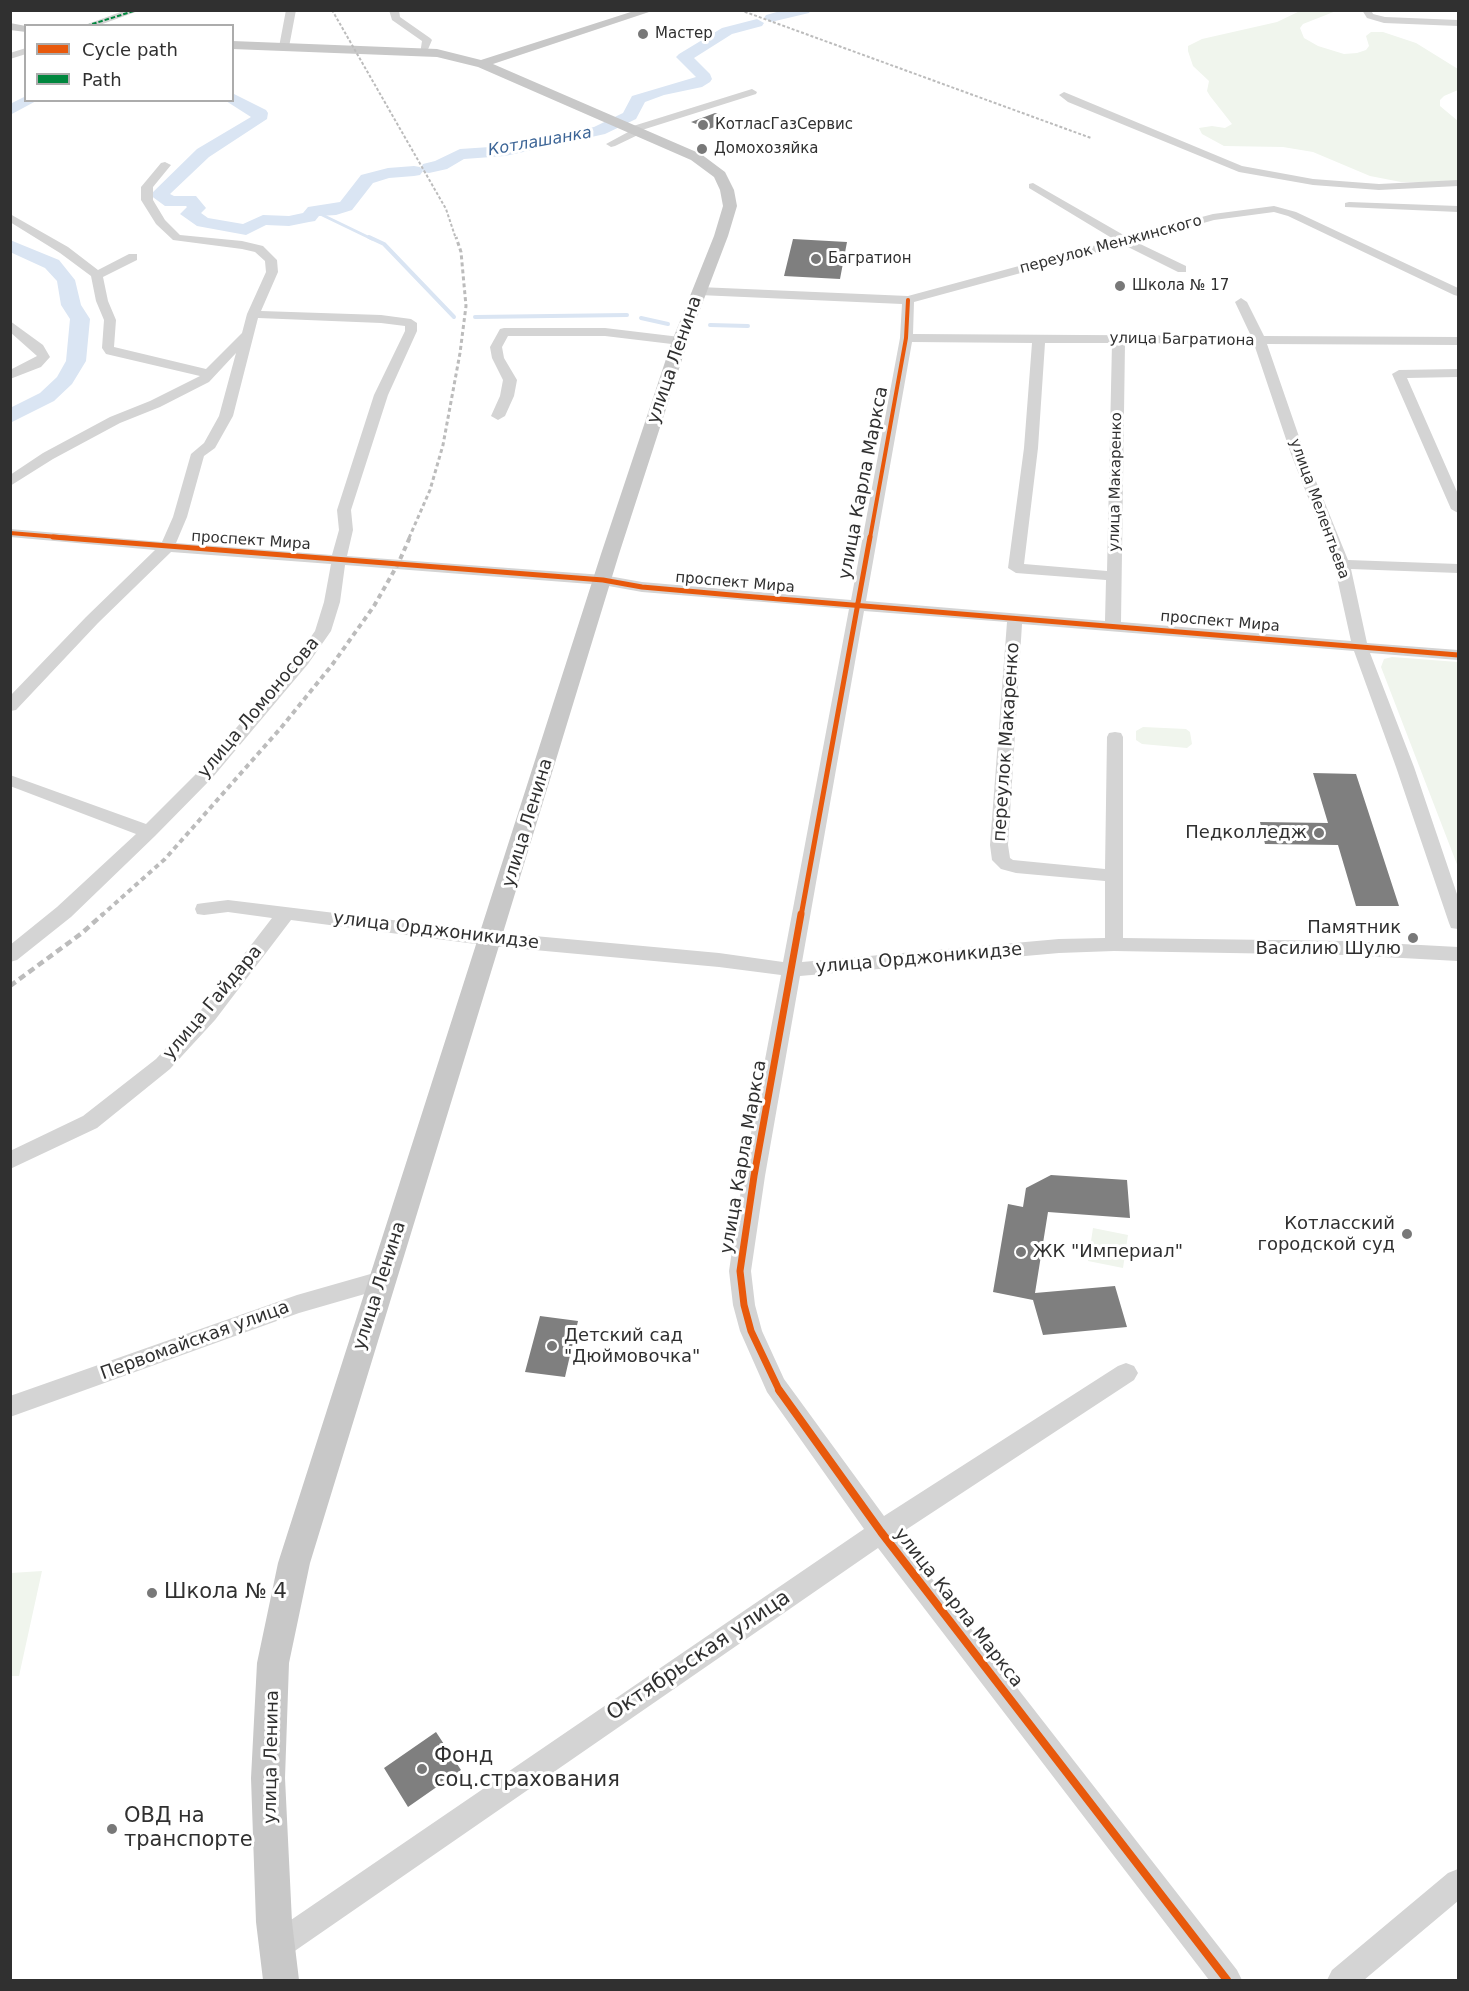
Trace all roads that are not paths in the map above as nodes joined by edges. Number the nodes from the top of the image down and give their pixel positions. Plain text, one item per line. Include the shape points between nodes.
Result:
1 (137, 10) edge
2 (291, 10) edge
3 (394, 10) edge
4 (650, 10) edge
5 (1368, 13) edge
6 (92, 24) edge
7 (1458, 24) edge
8 (234, 45) edge
9 (284, 47) junction
10 (423, 52) junction
11 (482, 64) junction
12 (752, 92) dead end
13 (1064, 95) dead end
14 (624, 130) junction
15 (165, 165) dead end
16 (1458, 183) edge
17 (1033, 186) dead end
18 (1349, 205) dead end
19 (1458, 209) edge
20 (10, 217) edge
21 (1124, 240) junction
22 (133, 257) dead end
23 (1182, 269) dead end
24 (97, 275) junction
25 (699, 291) junction
26 (1458, 292) edge
27 (908, 300) junction
28 (1241, 302) dead end
29 (253, 314) junction
30 (10, 325) edge
31 (247, 333) junction
32 (906, 338) junction
33 (1039, 338) junction
34 (1119, 339) junction
35 (680, 341) junction
36 (1260, 341) junction
37 (1458, 341) edge
38 (1458, 373) edge
39 (210, 374) junction
40 (10, 375) edge
41 (498, 416) dead end
42 (10, 482) edge
43 (1458, 509) edge
44 (10, 533) edge
45 (167, 547) junction
46 (340, 560) junction
47 (1342, 564) junction
48 (1458, 568) edge
49 (1114, 576) junction
50 (603, 580) junction
51 (856, 604) junction
52 (1016, 617) junction
53 (1113, 625) junction
54 (1360, 647) junction
55 (1458, 655) edge
56 (10, 706) edge
57 (1115, 737) dead end
58 (10, 780) edge
59 (149, 832) junction
60 (1114, 876) junction
61 (204, 909) dead end
62 (286, 913) junction
63 (1458, 924) edge
64 (492, 939) junction
65 (1114, 944) junction
66 (1458, 954) edge
67 (10, 955) edge
68 (792, 970) junction
69 (10, 1161) edge
70 (381, 1280) junction
71 (1126, 1373) dead end
72 (10, 1407) edge
73 (881, 1532) junction
74 (1458, 1883) edge
75 (276, 1947) junction
76 (281, 1980) edge
77 (1227, 1980) edge
78 (1342, 1980) edge

1 - 6 street
2 - 9 street
3 - 10 street via 395,18 427,40
4 - 11 main road
5 - 7 street via 1384,20
8 - 9 main road, улица Ленина
9 - 10 main road, улица Ленина
10 - 11 main road, улица Ленина
11 - 14 main road, улица Ленина
12 - 14 street
13 - 16 street via 1239,169 1313,182 1379,187
14 - 25 main road, улица Ленина via 696,157 720,176 727,190 729,206 724,227
15 - 29 street via 147,187 147,200 151,211 168,230 177,238 259,249 271,260 272,272
17 - 21 street
18 - 19 street
20 - 24 street
21 - 23 street
21 - 26 street, переулок Менжинского via 1226,214 1274,209
21 - 27 street, переулок Менжинского
22 - 24 street
24 - 39 street via 110,320 111,351
25 - 27 street
25 - 35 main road, улица Ленина
27 - 32 street, улица Карла Маркса
28 - 36 street, улица Мелентьева
29 - 31 street
29 - 46 street, улица Ломоносова via 411,323 355,473 344,510 346,530
30 - 40 street via 44,357
31 - 39 street
31 - 45 street via 226,416 210,445 198,454
32 - 33 street, улица Багратиона
32 - 51 street, улица Карла Маркса
33 - 34 street, улица Багратиона
33 - 49 street via 1016,568
34 - 36 street, улица Багратиона
34 - 49 street, улица Макаренко
35 - 41 street via 604,332 504,332 496,347 510,380
35 - 50 main road, улица Ленина
36 - 37 street, улица Багратиона
36 - 47 street, улица Мелентьева via 1298,454
38 - 43 street via 1399,375
39 - 42 street via 48,456
44 - 45 street, проспект Мира
45 - 46 street, проспект Мира
45 - 56 street
46 - 50 street, проспект Мира
46 - 59 street, улица Ломоносова via 333,602 314,644 242,735
47 - 48 street
47 - 54 street, улица Мелентьева
49 - 53 street, улица Макаренко
50 - 51 street, проспект Мира via 642,587
50 - 64 main road, улица Ленина
51 - 52 street, проспект Мира
51 - 68 street, улица Карла Маркса
52 - 53 street, проспект Мира
52 - 60 street, переулок Макаренко via 1001,860 1016,867
53 - 54 street, проспект Мира
54 - 55 street, проспект Мира
54 - 63 street, улица Мелентьева
57 - 60 street
58 - 59 street
59 - 67 street, улица Ломоносова via 64,912
60 - 65 street
61 - 62 street, улица Орджоникидзе via 228,906
62 - 64 street, улица Орджоникидзе
62 - 69 street, улица Гайдара via 207,1015 163,1064 90,1122
64 - 68 street, улица Орджоникидзе
64 - 70 main road, улица Ленина
65 - 66 street, улица Орджоникидзе
65 - 68 street, улица Орджоникидзе
68 - 73 street, улица Карла Маркса via 740,1270 744,1305 775,1385
70 - 72 street, Первомайская улица via 297,1304
70 - 75 main road, улица Ленина via 294,1563 273,1664 268,1778
71 - 73 street, Октябрьская улица
73 - 75 street, Октябрьская улица
73 - 77 street, улица Карла Маркса
74 - 78 street
75 - 76 main road, улица Ленина

